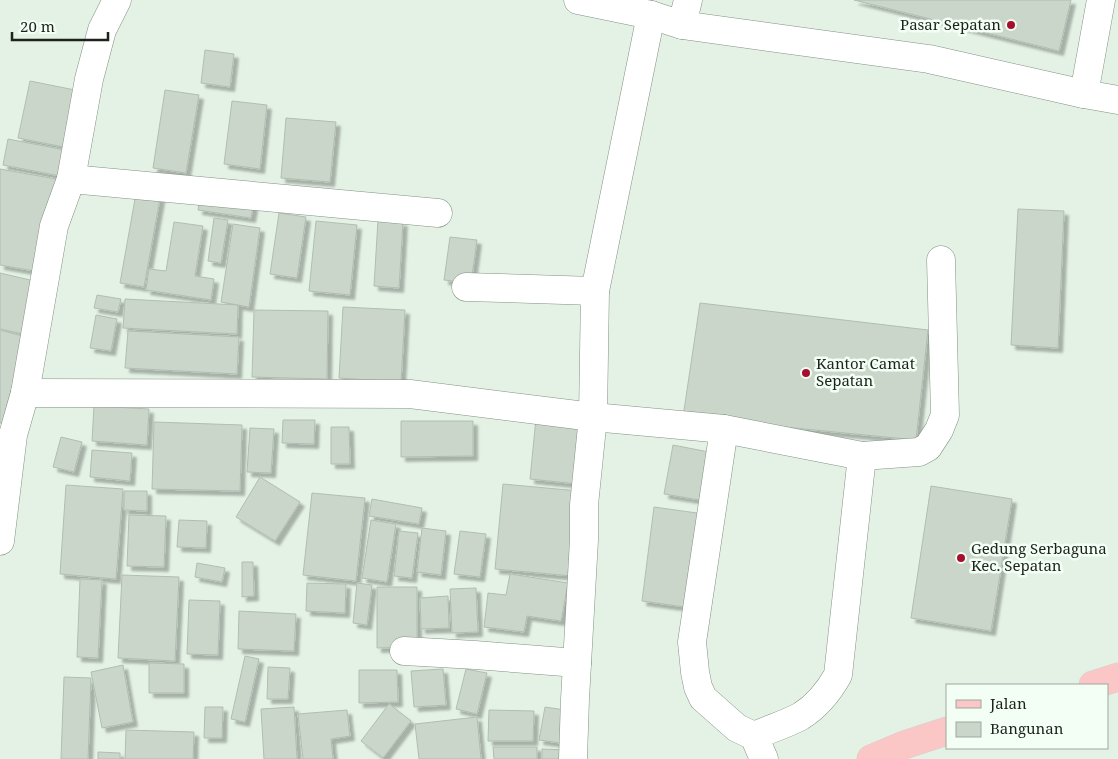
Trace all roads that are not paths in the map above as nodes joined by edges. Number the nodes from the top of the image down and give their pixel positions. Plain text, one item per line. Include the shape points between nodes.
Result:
1 (117, 0) edge
2 (578, 0) edge
3 (1101, 0) edge
4 (685, 12) edge
5 (651, 15) junction
6 (1084, 94) junction
7 (1118, 100) edge
8 (71, 179) junction
9 (438, 213) dead end
10 (941, 260) dead end
11 (466, 287) dead end
12 (595, 291) junction
13 (25, 393) junction
14 (593, 416) junction
15 (724, 429) junction
16 (7, 434) edge
17 (862, 456) junction
18 (0, 541) edge
19 (404, 651) dead end
20 (576, 662) junction
21 (1118, 677) edge
22 (1096, 684) edge
23 (946, 732) edge
24 (759, 748) edge
25 (905, 752) edge
26 (573, 759) edge
27 (871, 759) edge

1 - 8 street via 102,30 89,80
2 - 5 street
3 - 6 street
4 - 5 street
4 - 6 street
5 - 12 street
6 - 7 street
8 - 9 street
8 - 13 street via 54,226
10 - 17 street via 945,415 939,430 928,446 919,452
11 - 12 street
12 - 14 street
13 - 14 street via 410,394
13 - 16 street
14 - 15 street
14 - 20 street via 584,505
15 - 17 street
15 - 24 street via 692,642 695,672 703,698
16 - 18 street
17 - 24 street via 838,676 817,703
19 - 20 street
20 - 26 street
21 - 22 main road
23 - 25 main road
25 - 27 main road

